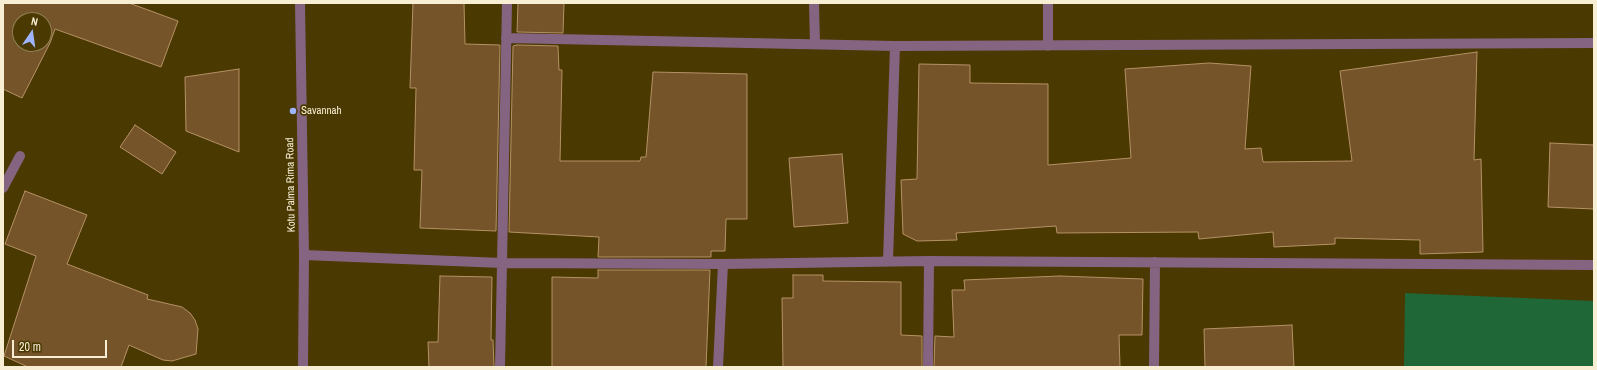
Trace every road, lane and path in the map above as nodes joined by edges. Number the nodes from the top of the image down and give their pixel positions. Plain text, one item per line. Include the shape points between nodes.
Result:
1 (300, 3) edge
2 (507, 3) edge
3 (814, 3) edge
4 (1048, 3) edge
5 (506, 38) junction
6 (1594, 43) edge
7 (815, 44) junction
8 (895, 46) junction
9 (1048, 46) junction
10 (20, 156) dead end
11 (3, 188) edge
12 (304, 255) junction
13 (888, 261) junction
14 (929, 261) junction
15 (1155, 262) junction
16 (502, 263) junction
17 (722, 264) junction
18 (1594, 265) edge
19 (303, 367) edge
20 (500, 367) edge
21 (718, 367) edge
22 (928, 367) edge
23 (1154, 367) edge

1 - 12 street, Kotu Palma Rima Road
2 - 5 street
3 - 7 street
4 - 9 street
5 - 7 street
5 - 16 street
6 - 9 street
7 - 8 street
8 - 9 street
8 - 13 street
10 - 11 street
12 - 16 street
12 - 19 street, Kotu Palma Rima Road
13 - 14 street
13 - 17 street
14 - 15 street
14 - 22 street
15 - 18 street
15 - 23 street
16 - 17 street
16 - 20 street
17 - 21 street

